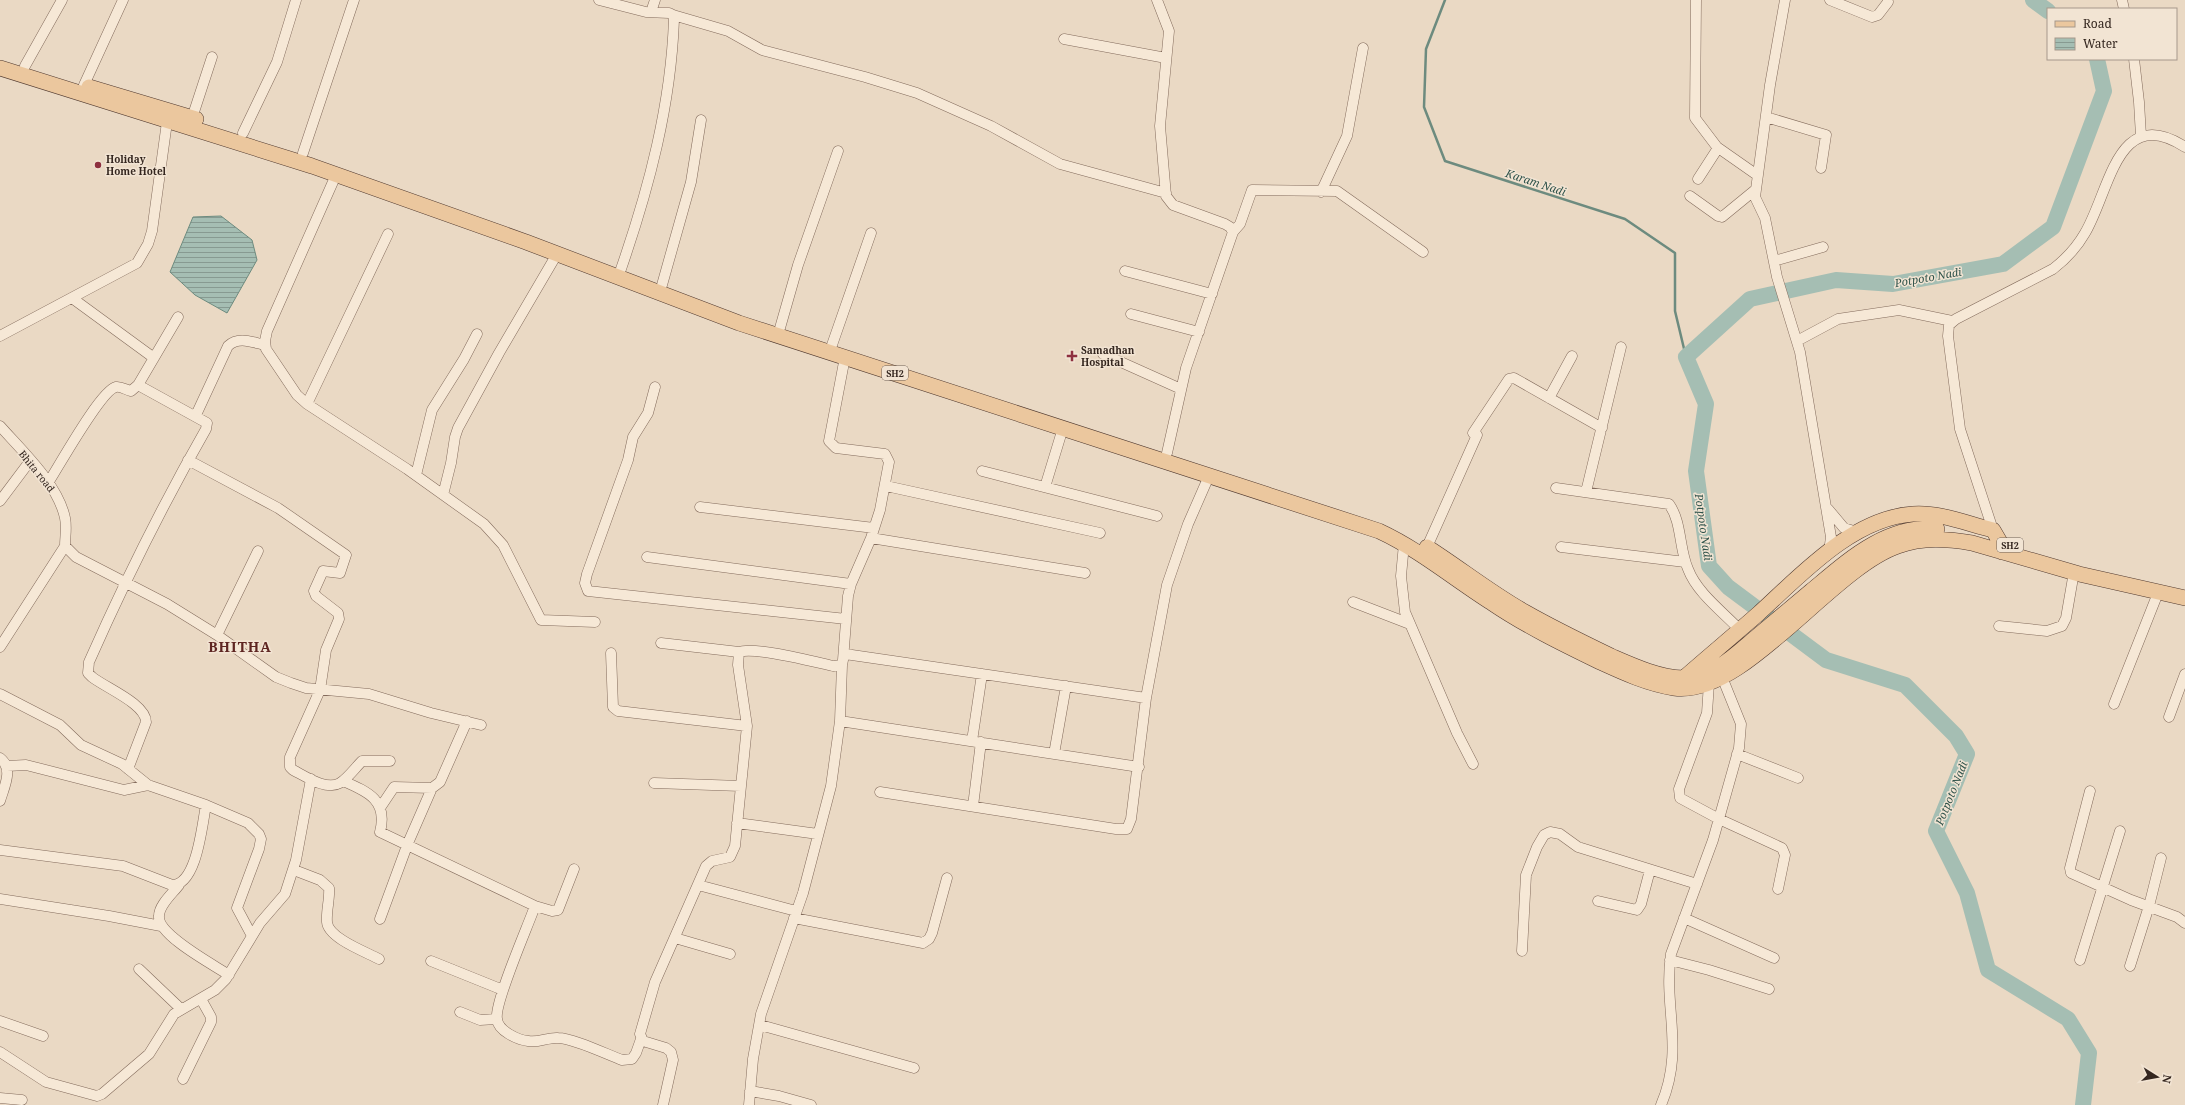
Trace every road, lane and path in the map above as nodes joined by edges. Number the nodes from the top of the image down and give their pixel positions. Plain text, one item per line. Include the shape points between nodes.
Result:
1 (62, 0) edge
2 (123, 0) edge
3 (296, 0) edge
4 (354, 0) edge
5 (599, 0) edge
6 (655, 0) edge
7 (1157, 0) edge
8 (1696, 0) edge
9 (1785, 0) edge
10 (1830, 0) edge
11 (1888, 2) dead end
12 (651, 12) junction
13 (673, 15) junction
14 (1064, 39) dead end
15 (1363, 48) dead end
16 (0, 57) edge
17 (212, 58) dead end
18 (1166, 58) junction
19 (2134, 60) edge
20 (25, 66) junction
21 (0, 68) edge
22 (84, 85) junction
23 (109, 98) junction
24 (1766, 117) junction
25 (192, 118) junction
26 (701, 120) dead end
27 (167, 122) junction
28 (243, 133) junction
29 (2141, 136) junction
30 (2185, 146) edge
31 (1718, 148) junction
32 (838, 151) dead end
33 (303, 153) junction
34 (1821, 168) dead end
35 (336, 175) junction
36 (1757, 175) junction
37 (1698, 179) dead end
38 (1755, 190) junction
39 (1321, 192) junction
40 (1166, 193) junction
41 (1690, 196) dead end
42 (1232, 232) junction
43 (871, 233) dead end
44 (388, 234) dead end
45 (1823, 247) dead end
46 (1423, 252) dead end
47 (557, 254) junction
48 (1774, 261) junction
49 (621, 269) junction
50 (1125, 271) dead end
51 (662, 285) junction
52 (1212, 294) junction
53 (72, 298) junction
54 (686, 299) junction
55 (1131, 314) dead end
56 (178, 317) dead end
57 (1952, 322) junction
58 (780, 328) junction
59 (1198, 332) junction
60 (477, 334) dead end
61 (0, 336) edge
62 (1797, 341) junction
63 (265, 345) junction
64 (832, 345) junction
65 (1621, 347) dead end
66 (1103, 354) dead end
67 (1572, 356) dead end
68 (845, 357) junction
69 (154, 358) junction
70 (138, 385) junction
71 (655, 387) dead end
72 (1181, 389) junction
73 (1549, 398) junction
74 (307, 404) junction
75 (196, 415) junction
76 (0, 426) edge
77 (1063, 428) junction
78 (1602, 428) junction
79 (1166, 453) junction
80 (188, 460) junction
81 (30, 461) junction
82 (982, 471) dead end
83 (416, 476) junction
84 (1209, 476) junction
85 (48, 482) junction
86 (886, 486) junction
87 (1045, 487) junction
88 (1556, 488) dead end
89 (1586, 492) junction
90 (443, 496) junction
91 (0, 501) edge
92 (700, 507) dead end
93 (1827, 508) junction
94 (1157, 516) dead end
95 (1857, 532) junction
96 (873, 533) junction
97 (1100, 533) dead end
98 (1998, 541) junction
99 (1404, 544) junction
100 (65, 546) junction
101 (1427, 547) junction
102 (1561, 547) dead end
103 (258, 551) dead end
104 (1823, 556) junction
105 (647, 557) dead end
106 (1685, 562) junction
107 (2074, 572) junction
108 (1085, 573) dead end
109 (126, 582) junction
110 (851, 584) junction
111 (2185, 589) edge
112 (2158, 593) junction
113 (2185, 598) edge
114 (1353, 602) dead end
115 (846, 619) junction
116 (595, 622) dead end
117 (1410, 624) junction
118 (1999, 626) dead end
119 (1742, 628) junction
120 (217, 635) junction
121 (661, 643) dead end
122 (1759, 643) junction
123 (0, 647) edge
124 (739, 652) junction
125 (611, 654) dead end
126 (845, 654) junction
127 (842, 665) junction
128 (982, 674) junction
129 (2185, 674) edge
130 (1684, 678) junction
131 (1716, 680) junction
132 (1665, 681) junction
133 (1066, 686) junction
134 (320, 690) junction
135 (0, 694) edge
136 (1146, 698) junction
137 (2114, 704) dead end
138 (2169, 717) dead end
139 (467, 721) junction
140 (840, 721) junction
141 (481, 725) dead end
142 (747, 726) junction
143 (977, 742) junction
144 (1054, 754) junction
145 (1737, 754) junction
146 (0, 758) edge
147 (390, 761) dead end
148 (1473, 764) dead end
149 (7, 766) junction
150 (1139, 767) junction
151 (128, 769) junction
152 (1798, 778) dead end
153 (311, 779) junction
154 (343, 781) junction
155 (654, 783) dead end
156 (148, 785) junction
157 (741, 786) junction
158 (432, 788) junction
159 (2090, 791) dead end
160 (880, 792) dead end
161 (0, 802) edge
162 (206, 805) junction
163 (973, 806) junction
164 (380, 808) junction
165 (1719, 819) junction
166 (737, 823) junction
167 (2120, 831) dead end
168 (818, 834) junction
169 (408, 845) junction
170 (0, 850) edge
171 (2161, 858) dead end
172 (574, 869) dead end
173 (294, 870) junction
174 (1650, 870) junction
175 (946, 878) dead end
176 (1697, 884) junction
177 (179, 885) junction
178 (698, 885) junction
179 (2103, 887) junction
180 (1778, 889) dead end
181 (0, 899) edge
182 (1598, 901) dead end
183 (535, 906) junction
184 (2149, 906) junction
185 (795, 915) junction
186 (1684, 918) junction
187 (380, 919) dead end
188 (2185, 923) edge
189 (161, 926) junction
190 (252, 936) junction
191 (675, 938) junction
192 (1522, 951) dead end
193 (730, 954) dead end
194 (1774, 958) dead end
195 (379, 959) dead end
196 (1670, 960) junction
197 (2080, 960) dead end
198 (431, 962) dead end
199 (2130, 966) dead end
200 (139, 969) dead end
201 (229, 975) junction
202 (1769, 989) dead end
203 (504, 990) junction
204 (201, 999) junction
205 (181, 1009) junction
206 (460, 1012) dead end
207 (496, 1019) junction
208 (0, 1021) edge
209 (760, 1025) junction
210 (43, 1036) dead end
211 (641, 1039) junction
212 (0, 1052) edge
213 (914, 1068) dead end
214 (183, 1079) dead end
215 (750, 1091) junction
216 (0, 1098) edge
217 (22, 1100) dead end
218 (663, 1105) edge
219 (749, 1105) edge
220 (811, 1105) edge
221 (1661, 1105) edge

1 - 20 street
2 - 22 street
3 - 28 street via 277,62
4 - 33 street
5 - 12 street
6 - 12 street
7 - 18 street via 1169,28
8 - 31 street via 1695,118
9 - 24 street
10 - 11 street via 1872,17 1878,15
12 - 13 street
13 - 40 street via 728,31 762,50 917,93 991,126 1060,164
13 - 49 street via 661,128 638,218
14 - 18 street
15 - 39 street via 1347,136
16 - 20 main road, SH2
17 - 25 street
18 - 40 street via 1160,126
19 - 29 street
20 - 22 main road, SH2
21 - 23 main road, SH2
22 - 23 main road, SH2
23 - 25 main road, SH2
23 - 27 main road, SH2
24 - 34 street via 1826,135
24 - 36 street
25 - 28 main road, SH2
26 - 51 street via 691,182
27 - 35 main road, SH2
27 - 53 street via 152,231 143,254 137,263
28 - 33 main road, SH2
29 - 30 street via 2162,134
29 - 57 street via 2129,144 2118,157 2085,232 2063,261 2053,269
31 - 36 street
31 - 37 street
32 - 58 street via 798,265
33 - 49 main road, SH2
35 - 47 main road, SH2
35 - 63 street via 268,331
36 - 38 street
38 - 41 street via 1720,217
38 - 48 street via 1755,199 1765,218
39 - 42 street via 1252,190 1240,224
39 - 46 street via 1340,193
40 - 42 street via 1167,199 1173,205 1225,224
42 - 52 street
43 - 64 street
44 - 74 street
45 - 48 street
47 - 54 main road, SH2
47 - 90 street via 458,428
48 - 62 street
49 - 51 main road, SH2
50 - 52 street
51 - 54 main road, SH2
52 - 59 street
53 - 61 street
53 - 69 street
54 - 58 main road, SH2
54 - 68 main road, SH2
55 - 59 street
56 - 69 street
57 - 62 street via 1899,310 1838,319
57 - 98 street via 1948,336 1960,429
58 - 64 main road, SH2
59 - 72 street
60 - 83 street via 432,410
62 - 93 street
63 - 74 street via 297,395
63 - 75 street via 239,340 228,346
64 - 79 main road, SH2
65 - 78 street
66 - 72 street
67 - 73 street
68 - 77 main road, SH2
68 - 86 street via 829,440 836,448 885,454 889,462
69 - 70 street
70 - 75 street
70 - 85 street via 131,390 114,387 103,396
71 - 115 street via 648,413 633,437 625,468 587,574 585,583 588,591
72 - 79 street
73 - 78 street
73 - 101 street via 1511,378 1475,434
74 - 83 street
75 - 80 street via 206,421 207,425
76 - 81 street, Bhita road
77 - 84 main road, SH2
77 - 87 street
78 - 89 street
79 - 101 main road, SH2 via 1376,521 1402,531
80 - 109 street
80 - 134 street via 278,508 346,555 340,573 323,571 314,590 316,596 339,616 326,650
81 - 85 street, Bhita road
81 - 91 street
82 - 87 street
83 - 90 street
84 - 99 main road, SH2 via 1364,526
84 - 136 street via 1170,571
85 - 100 street, Bhita road via 60,500 65,519
86 - 96 street
86 - 97 street
87 - 94 street
88 - 89 street
89 - 106 street via 1669,504 1674,514
90 - 116 street via 484,524 503,545 541,620
92 - 96 street
93 - 95 street via 1844,528
93 - 104 street via 1832,537
95 - 98 main road via 1878,521 1912,514 1932,515
95 - 104 main road
96 - 108 street
96 - 110 street
98 - 107 main road, SH2
98 - 111 main road, SH2 via 2101,570
98 - 122 main road, SH2 via 1923,539 1897,546 1844,572
99 - 117 street via 1402,600
99 - 132 main road, SH2 via 1490,603 1543,634 1621,672
100 - 109 street via 76,557
100 - 123 street
101 - 132 main road, SH2 via 1505,600 1538,619
102 - 106 street
103 - 120 street
104 - 119 main road
105 - 110 street
106 - 119 street via 1692,577
107 - 112 main road, SH2
107 - 118 street via 2066,618 2062,626 2047,631
109 - 120 street
109 - 151 street via 88,667 88,673 140,708 146,717
110 - 115 street
112 - 113 main road, SH2
112 - 137 street
114 - 117 street
115 - 126 street
117 - 148 street
119 - 130 main road
120 - 134 street via 276,677 306,688
121 - 124 street
122 - 130 main road, SH2 via 1706,673
122 - 131 main road, SH2
124 - 127 street via 760,651 833,666
124 - 142 street via 738,665
125 - 142 street via 613,707 618,711
126 - 127 street
126 - 128 street
127 - 140 street
128 - 133 street
128 - 143 street
129 - 138 street
130 - 132 main road, SH2
131 - 132 main road, SH2 via 1688,688
131 - 145 street via 1738,713 1742,735
131 - 165 street via 1679,794 1683,801
133 - 136 street
133 - 144 street
134 - 139 street via 369,694
134 - 153 street via 289,762 292,770
135 - 151 street via 60,725 82,745
136 - 150 street
139 - 141 street
139 - 158 street via 440,782
140 - 143 street
140 - 168 street via 831,786
142 - 157 street
143 - 144 street
143 - 163 street
144 - 150 street
145 - 152 street
145 - 165 street
146 - 149 street
147 - 154 street via 362,761
149 - 156 street via 26,765 124,790
149 - 161 street via 8,772
150 - 163 street via 1128,829
151 - 156 street
153 - 154 street via 324,785
153 - 173 street
154 - 164 street via 368,794
155 - 157 street
156 - 162 street
157 - 166 street
158 - 164 street via 394,787
158 - 169 street
159 - 179 street via 2070,868 2073,874
160 - 163 street
162 - 177 street via 194,864 185,881
162 - 190 street via 240,818 254,828 261,839 237,908
164 - 169 street via 384,818 380,832
165 - 176 street
165 - 180 street via 1784,850
166 - 168 street
166 - 178 street via 735,846 730,857 712,861 706,866
167 - 179 street
168 - 185 street
169 - 183 street
169 - 187 street
170 - 177 street via 122,866 172,885
171 - 184 street
172 - 183 street via 558,910 552,911
173 - 190 street via 285,894
173 - 195 street via 320,880 329,888 329,930
174 - 176 street
174 - 182 street via 1637,910
174 - 192 street via 1578,846 1555,832 1544,835 1526,875
175 - 185 street via 932,934 923,943
176 - 186 street
177 - 189 street via 160,912 158,918
178 - 185 street
178 - 191 street
179 - 184 street
179 - 197 street
181 - 189 street
183 - 203 street
184 - 188 street via 2177,917
184 - 199 street
185 - 209 street
186 - 194 street
186 - 196 street
189 - 201 street via 175,940
190 - 201 street
191 - 193 street
191 - 211 street via 655,982 642,1026
196 - 202 street
196 - 221 street via 1672,1069 1668,1089
198 - 203 street
200 - 205 street
201 - 204 street via 215,990
203 - 207 street
204 - 205 street
204 - 214 street via 211,1022
205 - 212 street via 170,1019 149,1054 97,1096 46,1082
206 - 207 street via 480,1020
207 - 211 street via 500,1027 520,1039 539,1042 558,1038 622,1060 632,1059
208 - 210 street
209 - 213 street
209 - 215 street
211 - 218 street via 671,1052 672,1060
215 - 219 street
215 - 220 street
216 - 217 street

